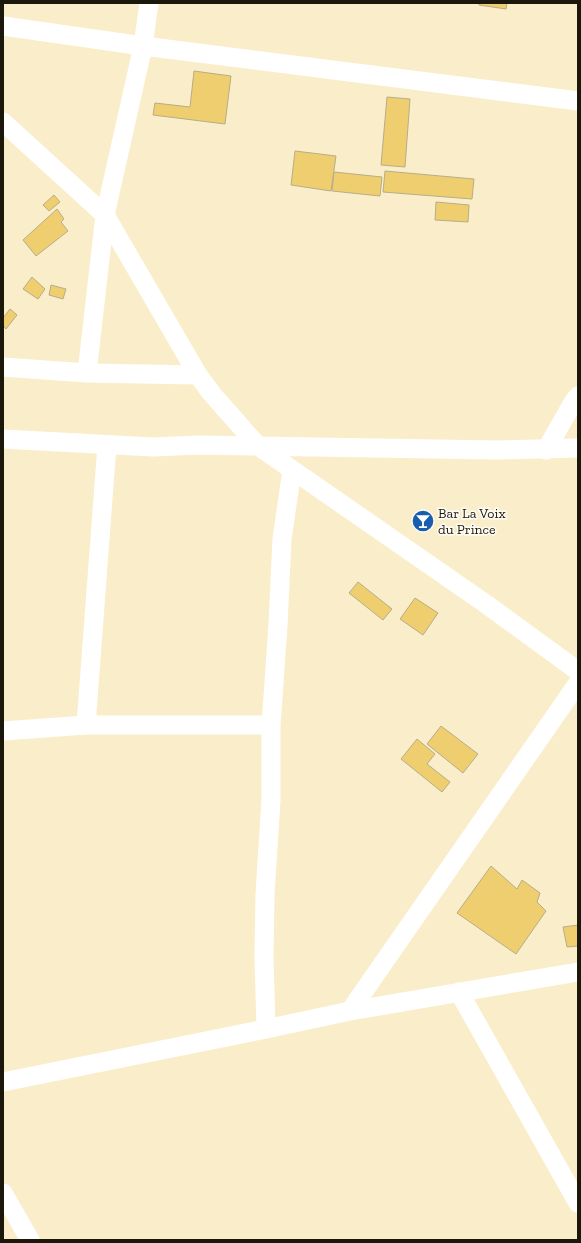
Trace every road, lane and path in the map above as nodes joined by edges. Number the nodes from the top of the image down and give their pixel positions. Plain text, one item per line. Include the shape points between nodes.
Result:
1 (149, 3) edge
2 (3, 26) edge
3 (143, 46) junction
4 (578, 101) edge
5 (3, 122) edge
6 (105, 215) junction
7 (3, 367) edge
8 (87, 373) junction
9 (198, 375) junction
10 (578, 396) edge
11 (3, 439) edge
12 (107, 445) junction
13 (258, 446) junction
14 (578, 448) edge
15 (546, 450) junction
16 (292, 470) junction
17 (578, 671) edge
18 (578, 683) edge
19 (86, 725) junction
20 (271, 725) junction
21 (3, 731) edge
22 (578, 972) edge
23 (459, 992) junction
24 (350, 1011) junction
25 (266, 1029) junction
26 (3, 1082) edge
27 (3, 1193) edge
28 (578, 1203) edge
29 (30, 1240) edge

1 - 3 street
2 - 3 street
3 - 4 street
3 - 6 street
5 - 6 street
6 - 8 street
6 - 9 street
7 - 8 street
8 - 9 street
9 - 13 street
10 - 15 street
11 - 12 street
12 - 13 street
12 - 19 street
13 - 15 street
13 - 16 street
14 - 15 street
16 - 17 street
16 - 20 street via 282,539
18 - 24 street
19 - 20 street
19 - 21 street
20 - 25 street via 271,800 265,894
22 - 23 street
23 - 24 street
23 - 28 street
24 - 25 street
25 - 26 street
27 - 29 street

